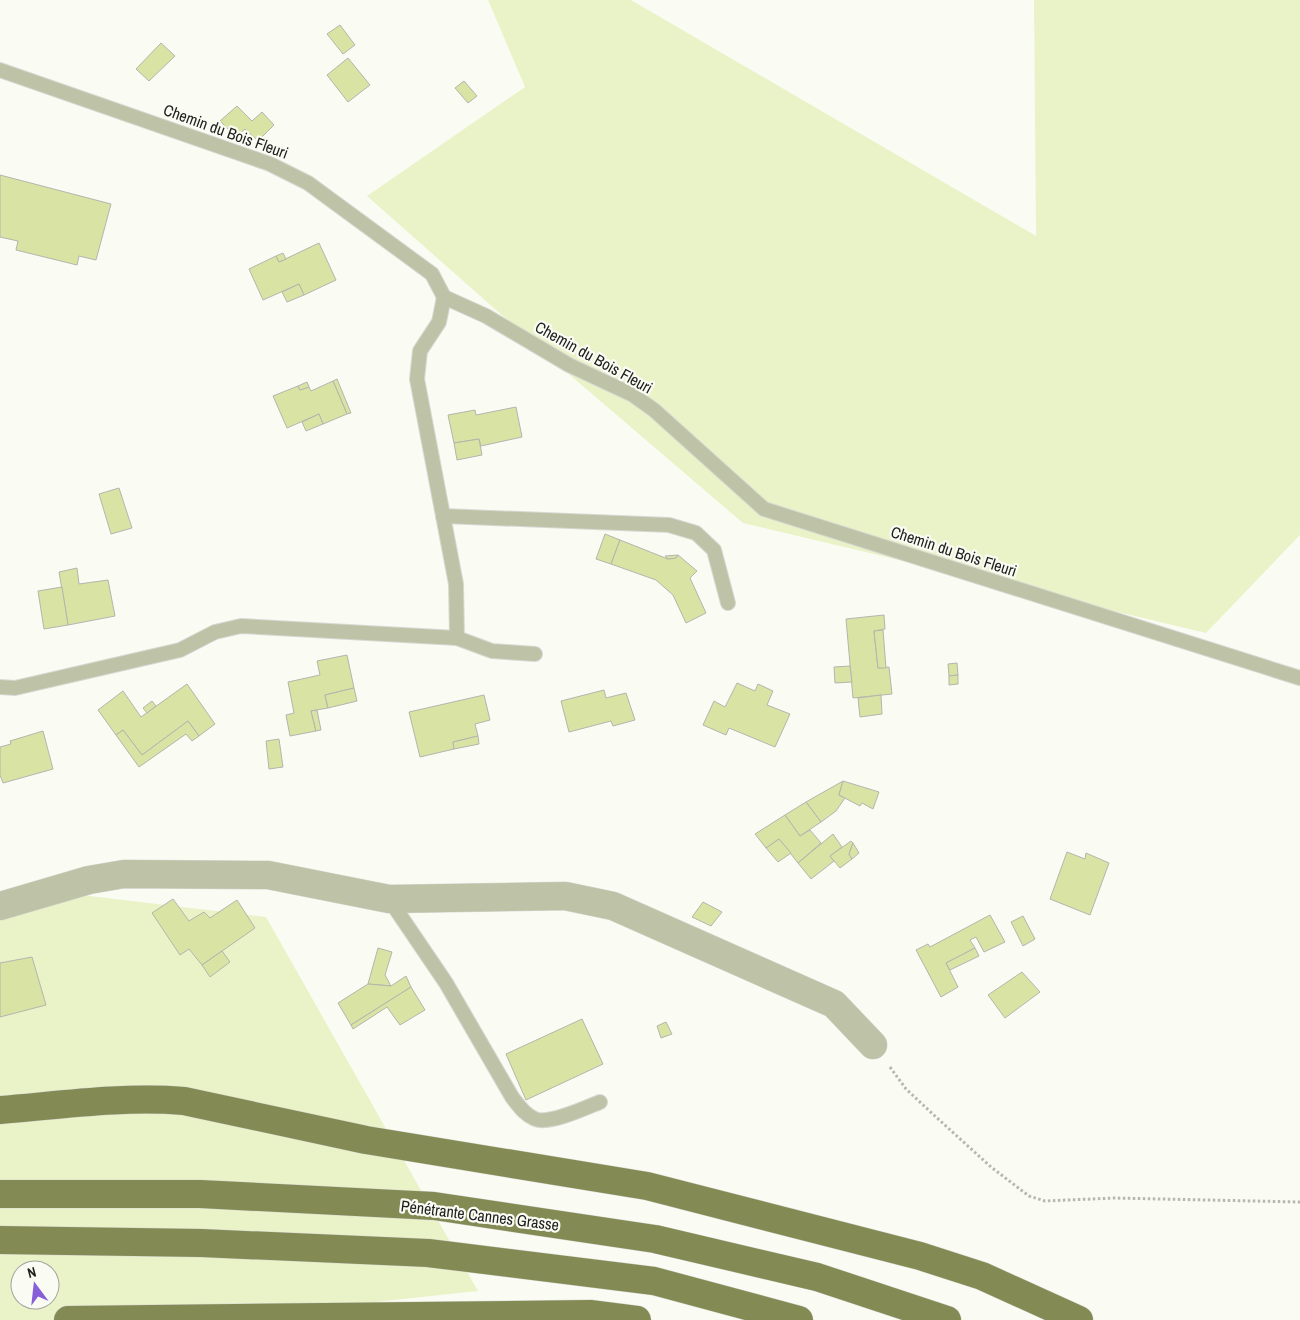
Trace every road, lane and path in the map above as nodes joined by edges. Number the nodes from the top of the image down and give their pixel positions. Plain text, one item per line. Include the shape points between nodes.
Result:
1 (0, 70) edge
2 (444, 297) junction
3 (443, 516) junction
4 (728, 603) dead end
5 (457, 638) junction
6 (535, 654) dead end
7 (1300, 678) edge
8 (0, 687) edge
9 (389, 898) junction
10 (0, 906) edge
11 (873, 1046) joint
12 (600, 1102) dead end
13 (0, 1110) edge
14 (0, 1194) edge
15 (1300, 1202) edge
16 (0, 1240) edge
17 (68, 1320) edge
18 (637, 1320) edge
19 (799, 1320) edge
20 (947, 1320) edge
21 (1079, 1320) edge

1 - 2 lane, Chemin du Bois Fleuri via 270,164 308,183 432,274
2 - 3 lane via 439,322 420,351 417,379
2 - 7 lane, Chemin du Bois Fleuri via 486,316 568,366 633,395 764,509
3 - 4 lane via 669,525 696,533 714,550
3 - 5 lane via 456,584
5 - 6 lane via 492,651
5 - 8 lane via 241,626 215,632 180,650 15,688
9 - 10 street via 268,875 124,874 89,880
9 - 11 street via 565,896 613,906 834,1004
9 - 12 lane via 422,944 525,1114 537,1120 551,1120
11 - 15 path via 906,1089 991,1168 1029,1196 1044,1201 1114,1198
13 - 21 highway via 120,1100 184,1101 366,1140 647,1186 929,1259 982,1276
14 - 20 highway, Pénétrante Cannes Grasse via 200,1194 434,1206 655,1239 817,1278
16 - 19 highway via 201,1243 428,1253 654,1281
17 - 18 highway via 581,1314

